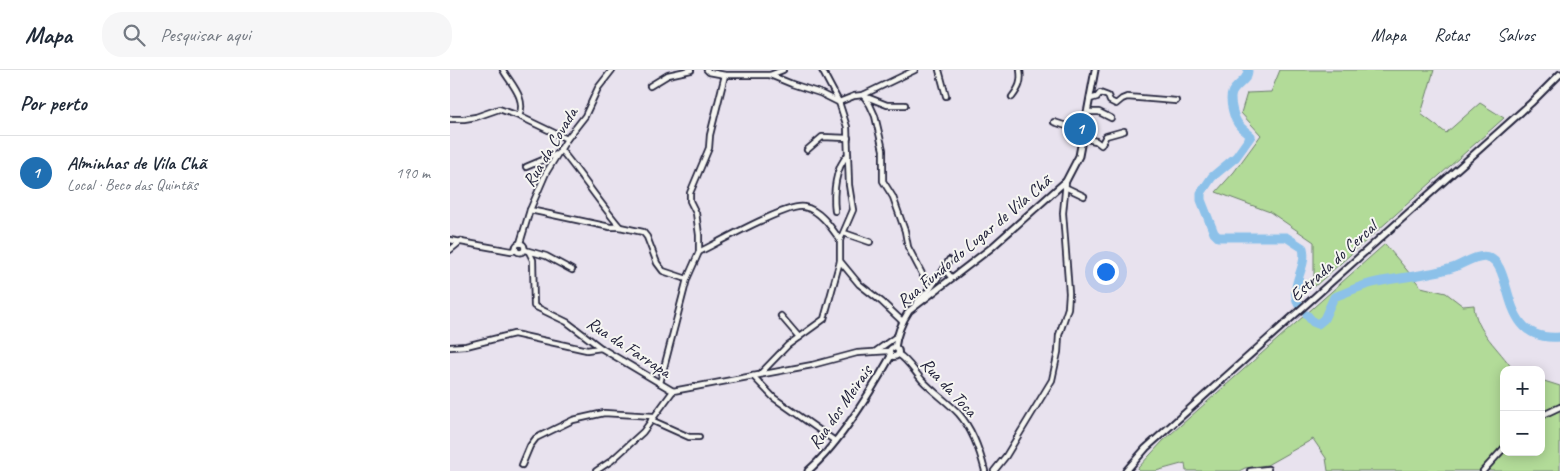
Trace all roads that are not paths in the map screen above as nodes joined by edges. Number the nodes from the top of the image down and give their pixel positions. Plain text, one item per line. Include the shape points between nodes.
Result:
1 (503, 70) edge
2 (612, 70) edge
3 (691, 70) edge
4 (707, 70) edge
5 (783, 70) edge
6 (822, 70) edge
7 (939, 70) edge
8 (1020, 70) edge
9 (1095, 70) edge
10 (911, 71) edge
11 (1560, 74) edge
12 (725, 75) junction
13 (770, 75) junction
14 (650, 86) dead end
15 (863, 96) junction
16 (946, 96) dead end
17 (1012, 97) dead end
18 (1090, 99) junction
19 (1176, 100) dead end
20 (839, 102) junction
21 (905, 105) dead end
22 (1087, 112) junction
23 (519, 116) junction
24 (1111, 118) dead end
25 (450, 119) edge
26 (1054, 122) dead end
27 (1082, 131) junction
28 (1124, 131) dead end
29 (848, 138) junction
30 (1082, 138) junction
31 (567, 140) junction
32 (807, 150) dead end
33 (559, 151) junction
34 (848, 155) junction
35 (526, 167) dead end
36 (1066, 184) junction
37 (1084, 196) dead end
38 (530, 210) junction
39 (835, 211) dead end
40 (620, 227) junction
41 (844, 233) junction
42 (450, 240) edge
43 (840, 240) junction
44 (461, 241) junction
45 (870, 242) dead end
46 (520, 243) junction
47 (450, 250) edge
48 (516, 250) junction
49 (527, 251) junction
50 (699, 252) junction
51 (949, 260) dead end
52 (840, 261) junction
53 (944, 269) junction
54 (572, 270) dead end
55 (952, 278) junction
56 (686, 279) junction
57 (930, 289) junction
58 (915, 306) junction
59 (782, 316) dead end
60 (902, 321) junction
61 (897, 336) junction
62 (799, 337) junction
63 (450, 347) edge
64 (601, 348) junction
65 (895, 348) junction
66 (876, 352) junction
67 (890, 354) junction
68 (898, 354) junction
69 (760, 374) junction
70 (753, 376) junction
71 (660, 383) junction
72 (672, 391) junction
73 (1560, 407) edge
74 (1545, 414) edge
75 (652, 418) junction
76 (698, 437) dead end
77 (835, 441) junction
78 (1500, 452) edge
79 (522, 465) dead end
80 (1268, 469) dead end
81 (596, 471) edge
82 (808, 471) edge
83 (985, 471) edge
84 (994, 471) edge
85 (1126, 471) edge
86 (1250, 471) edge
87 (1483, 471) edge

1 - 23 street via 517,91 522,110
2 - 31 street, Rua da Covada
3 - 14 street via 668,75
4 - 12 street
5 - 13 street
6 - 20 street
7 - 16 street
8 - 17 street via 1022,80
9 - 18 street, Rua Fundo do Lugar de Vila Chã
10 - 15 street
11 - 85 street, Estrada do Cercal via 1146,448
12 - 13 street
12 - 50 street via 709,148 690,194 696,214
13 - 20 street
15 - 20 street
15 - 21 street via 887,106
15 - 57 street via 875,116 883,150 883,181 893,197 908,247
18 - 19 street via 1100,93 1116,104 1127,97
18 - 22 street, Rua Fundo do Lugar de Vila Chã
20 - 29 street
22 - 24 street via 1099,112
22 - 27 street, Rua Fundo do Lugar de Vila Chã
23 - 25 street via 499,110 476,117
23 - 31 street
26 - 27 street
27 - 30 street, Rua Fundo do Lugar de Vila Chã
28 - 30 street via 1106,136 1101,145
29 - 32 street via 822,138
29 - 34 street
30 - 36 street, Rua Fundo do Lugar de Vila Chã via 1079,156
31 - 33 street, Rua da Covada
33 - 35 street
33 - 38 street, Rua da Covada
33 - 40 street
34 - 39 street via 839,170 834,194
34 - 41 street via 853,210
36 - 37 street
36 - 55 street, Rua Fundo do Lugar de Vila Chã
36 - 84 street via 1063,213 1068,308 1059,335 1052,380
38 - 40 street
38 - 46 street, Rua da Covada
40 - 56 street via 643,232 662,271
41 - 43 street
41 - 45 street
42 - 44 street
43 - 50 street via 815,211 803,206 765,219
43 - 52 street
44 - 47 street
44 - 48 street
46 - 48 street, Rua da Covada
46 - 49 street
48 - 49 street
49 - 54 street via 546,256
49 - 64 street, Rua da Farrapa via 533,260 534,306 575,327
50 - 56 street
51 - 53 street
52 - 60 street via 859,284
52 - 62 street via 824,319
53 - 55 street
53 - 57 street
55 - 58 street, Rua Fundo do Lugar de Vila Chã
56 - 71 street
57 - 58 street
58 - 60 street, Rua Fundo do Lugar de Vila Chã
59 - 62 street
60 - 61 street, Rua Fundo do Lugar de Vila Chã
61 - 65 street, Rua Fundo do Lugar de Vila Chã
61 - 66 street
62 - 69 street
63 - 64 street via 514,334 587,350
64 - 71 street, Rua da Farrapa
65 - 67 street
65 - 68 street
66 - 67 street, Rua da Farrapa
66 - 69 street, Rua da Farrapa via 857,353
67 - 68 street
67 - 77 street, Rua dos Meirais via 856,413
68 - 83 street, Rua da Toca via 968,426
69 - 70 street, Rua da Farrapa
70 - 72 street, Rua da Farrapa
70 - 77 street via 774,398
71 - 72 street, Rua da Farrapa
72 - 75 street
73 - 74 street
75 - 76 street via 689,436
75 - 79 street via 604,413 573,420 536,438
75 - 81 street via 643,432
77 - 82 street, Rua dos Meirais
78 - 87 street
80 - 86 street

